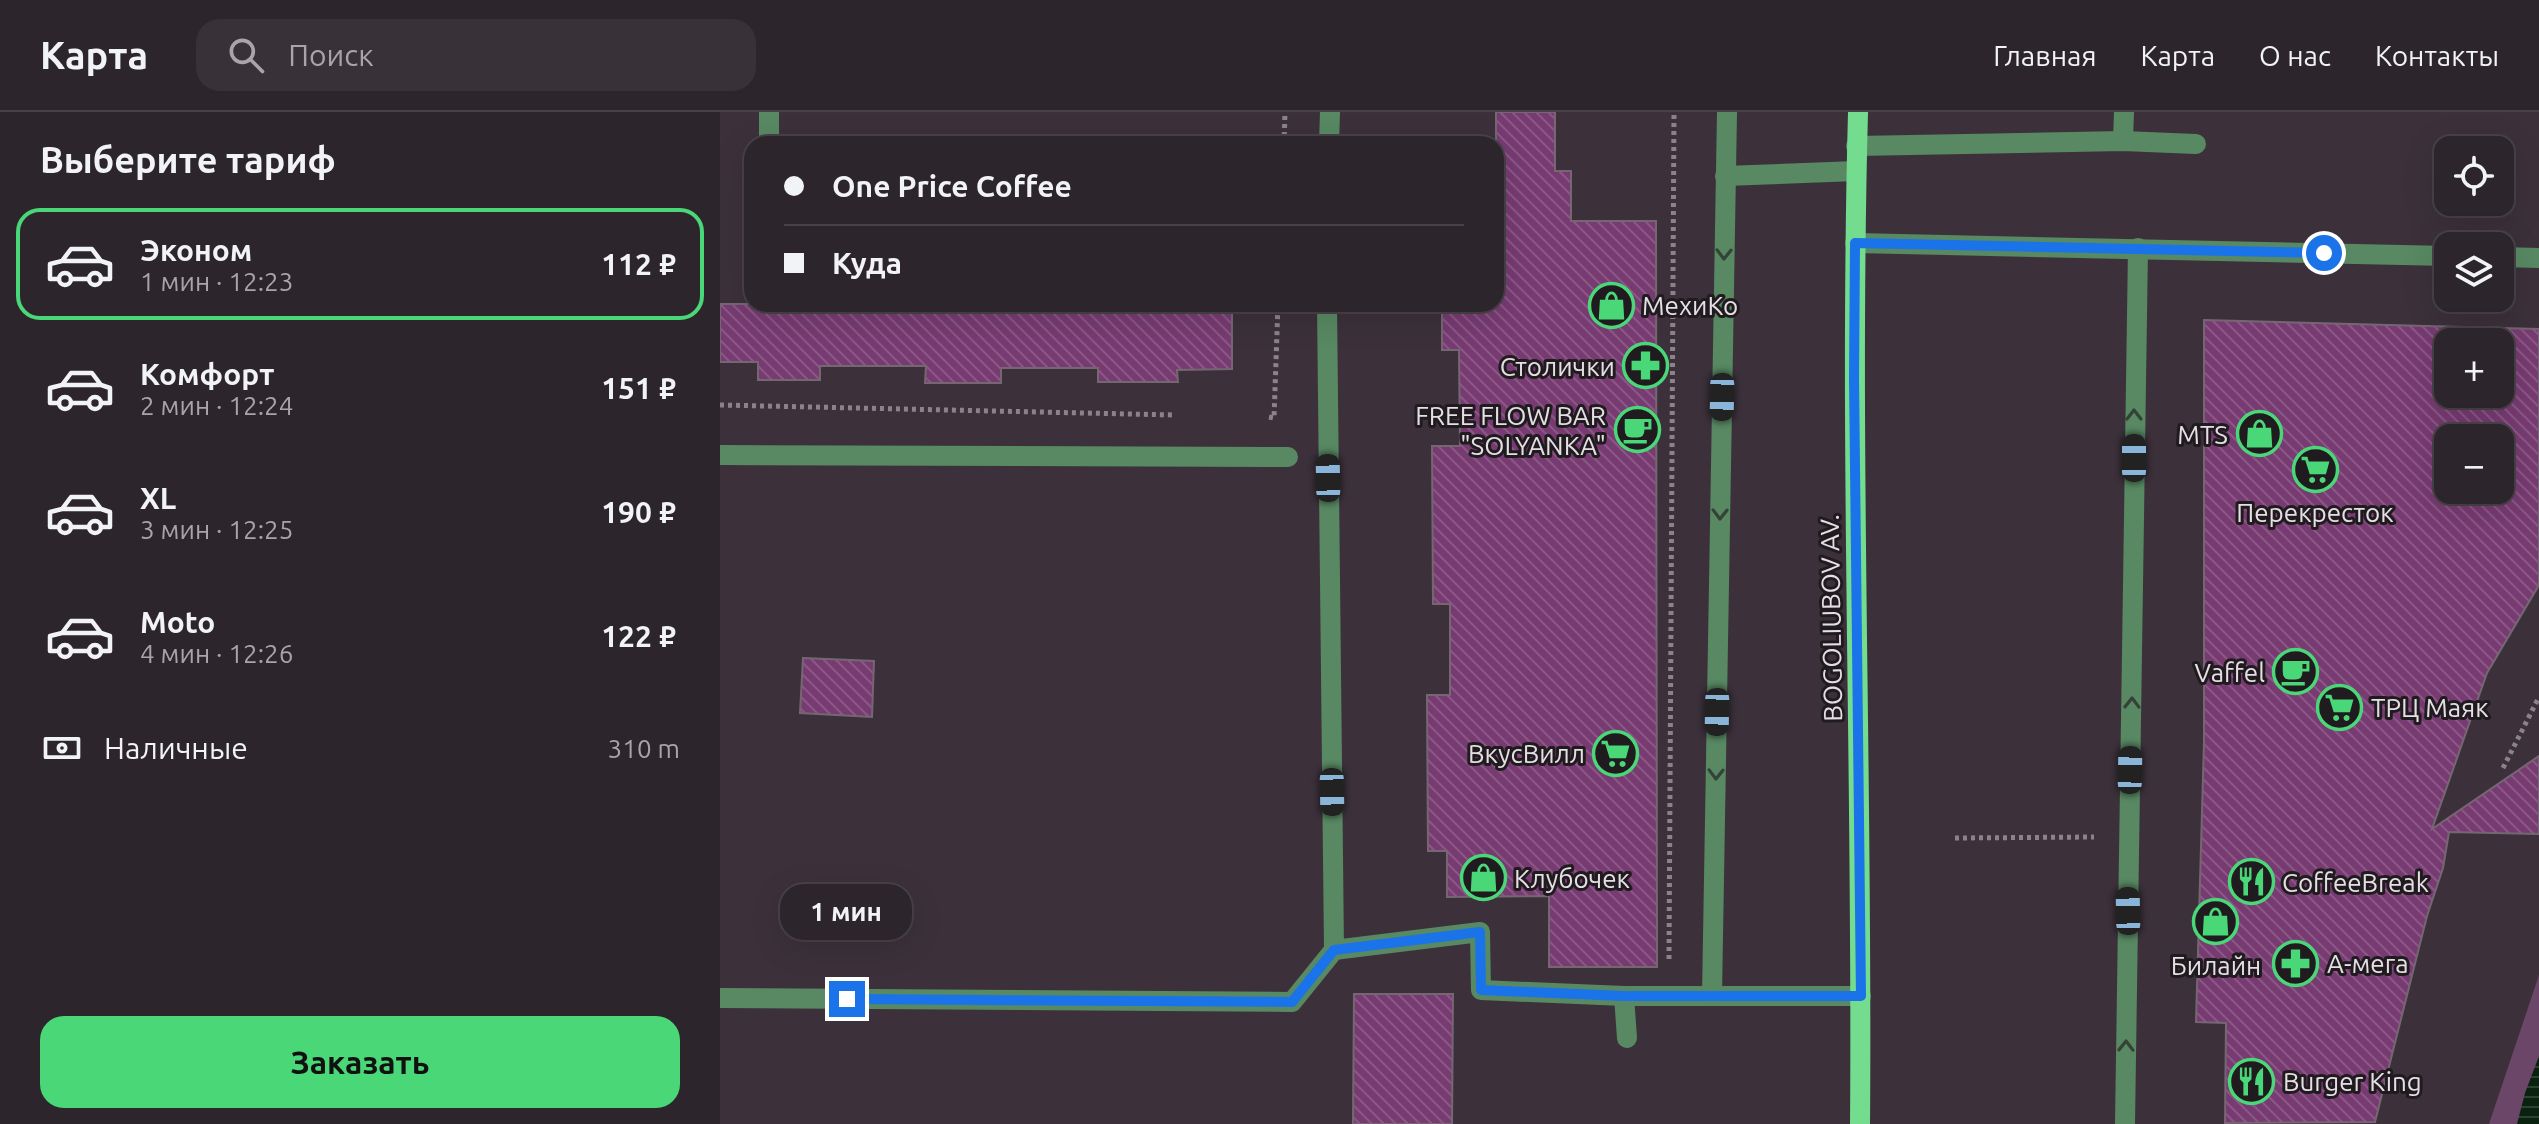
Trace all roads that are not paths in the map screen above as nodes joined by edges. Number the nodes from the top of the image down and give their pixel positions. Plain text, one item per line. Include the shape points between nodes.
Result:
1 (769, 112) edge
2 (1330, 112) edge
3 (1727, 112) edge
4 (1858, 112) edge
5 (2124, 112) edge
6 (769, 136) edge
7 (1329, 136) edge
8 (2123, 141) junction
9 (2196, 144) dead end
10 (1856, 146) junction
11 (1856, 171) junction
12 (1725, 176) junction
13 (1855, 243) junction
14 (2138, 248) junction
15 (2434, 256) edge
16 (2514, 257) edge
17 (2539, 258) edge
18 (1327, 312) edge
19 (720, 455) edge
20 (1288, 457) dead end
21 (1334, 950) junction
22 (1624, 996) junction
23 (1712, 996) junction
24 (1861, 996) junction
25 (720, 998) edge
26 (1627, 1038) dead end
27 (1860, 1124) edge
28 (2125, 1124) edge

1 - 6 lane
2 - 7 lane
3 - 12 lane
4 - 10 main road, BOGOLIUBOV AV.
5 - 8 lane
8 - 9 lane
8 - 10 lane
10 - 11 main road, BOGOLIUBOV AV.
11 - 12 lane
11 - 13 main road, BOGOLIUBOV AV.
12 -> 23 lane
13 - 14 lane
13 - 24 main road, BOGOLIUBOV AV.
14 - 15 lane
28 -> 14 lane
16 - 17 lane
18 - 21 lane
19 - 20 lane
21 - 22 lane via 1480,932 1481,990
21 - 25 lane via 1292,1002
22 - 23 lane
22 - 26 lane
23 - 24 lane
24 - 27 main road, BOGOLIUBOV AV.

